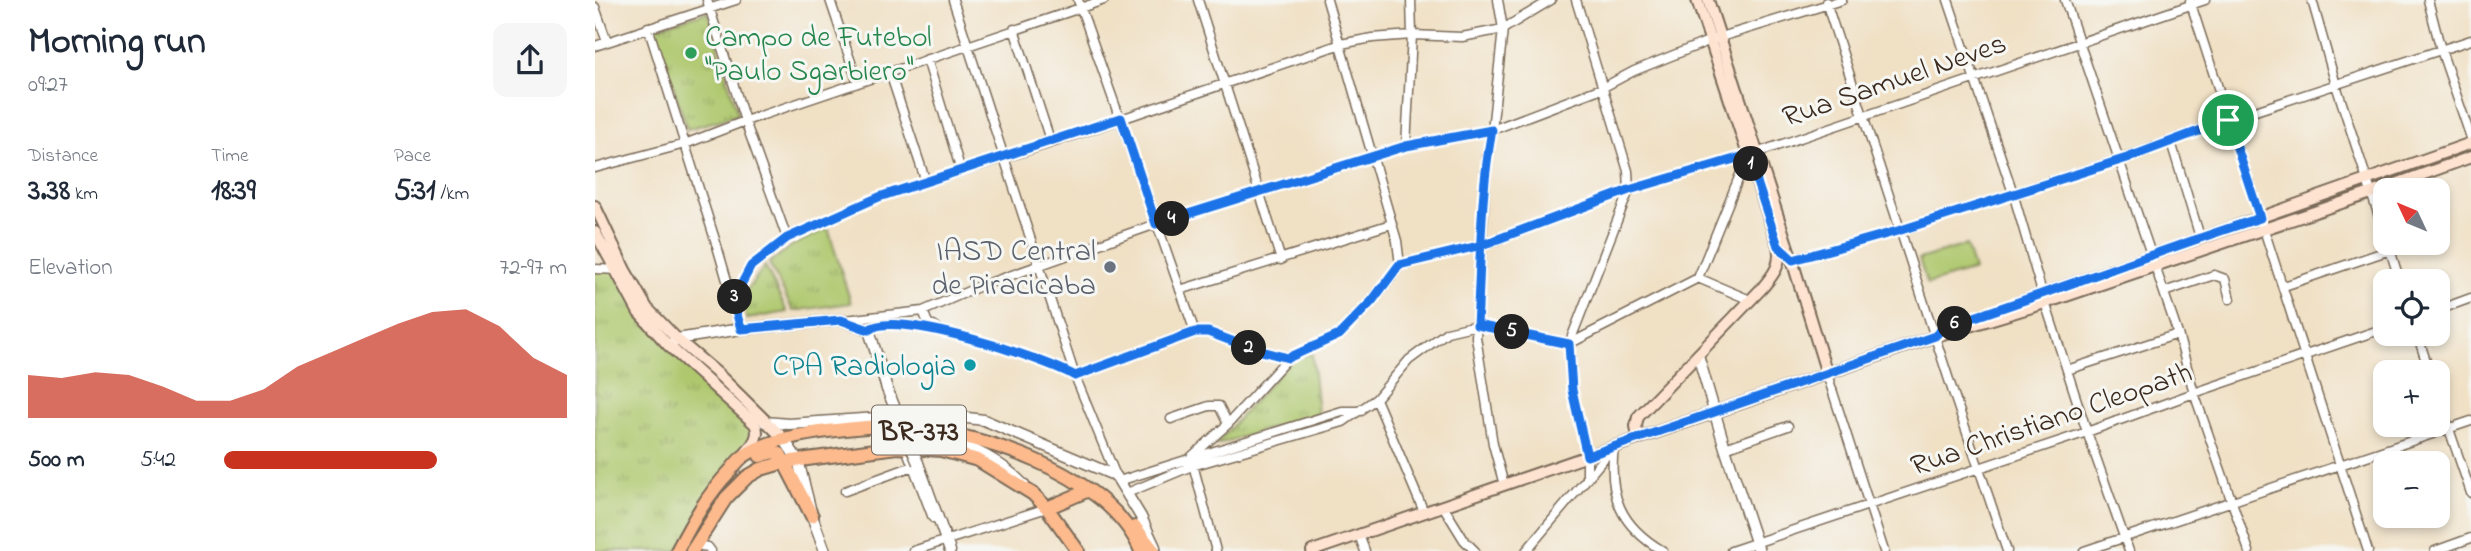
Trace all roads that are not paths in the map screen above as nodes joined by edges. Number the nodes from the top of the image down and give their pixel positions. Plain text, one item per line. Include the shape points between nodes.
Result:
1 (707, 0) edge
2 (736, 0) edge
3 (830, 0) edge
4 (953, 0) edge
5 (1104, 0) edge
6 (1198, 0) edge
7 (1327, 0) edge
8 (1411, 0) edge
9 (1498, 0) edge
10 (1551, 0) edge
11 (1576, 0) edge
12 (1697, 0) edge
13 (1708, 0) edge
14 (1842, 0) edge
15 (1948, 0) edge
16 (2066, 0) edge
17 (2205, 0) edge
18 (2312, 0) edge
19 (2428, 0) edge
20 (1826, 2) edge
21 (2191, 2) edge
22 (1080, 4) edge
23 (595, 7) edge
24 (710, 9) junction
25 (648, 27) junction
26 (1014, 29) junction
27 (1503, 29) junction
28 (1412, 35) junction
29 (1715, 38) junction
30 (2471, 40) edge
31 (607, 41) junction
32 (2078, 42) junction
33 (1341, 44) junction
34 (595, 46) edge
35 (968, 46) junction
36 (2441, 50) junction
37 (927, 59) junction
38 (890, 73) junction
39 (1973, 79) junction
40 (857, 83) junction
41 (1225, 83) junction
42 (2336, 85) junction
43 (1602, 88) junction
44 (1864, 117) junction
45 (1121, 118) junction
46 (2228, 120) junction
47 (745, 121) junction
48 (1492, 130) junction
49 (2471, 141) edge
50 (1051, 142) junction
51 (2171, 142) junction
52 (685, 144) junction
53 (1406, 146) junction
54 (1752, 154) junction
55 (1371, 156) junction
56 (2471, 156) edge
57 (1002, 158) junction
58 (2119, 159) junction
59 (595, 168) edge
60 (961, 171) junction
61 (2366, 181) junction
62 (926, 182) junction
63 (1629, 190) junction
64 (1259, 193) junction
65 (2013, 193) junction
66 (2371, 193) junction
67 (2373, 199) edge
68 (595, 206) edge
69 (2262, 223) junction
70 (1156, 224) junction
71 (1391, 224) junction
72 (1901, 230) junction
73 (595, 232) edge
74 (2200, 237) junction
75 (787, 238) junction
76 (1482, 245) junction
77 (1778, 246) junction
78 (2373, 253) edge
79 (1281, 260) junction
80 (2153, 261) junction
81 (1037, 265) junction
82 (1399, 265) junction
83 (1794, 265) junction
84 (1777, 268) junction
85 (595, 269) edge
86 (619, 270) junction
87 (1699, 278) junction
88 (2284, 286) junction
89 (1180, 290) junction
90 (2164, 292) junction
91 (2471, 298) edge
92 (2044, 299) junction
93 (2230, 299) dead end
94 (733, 300) junction
95 (1750, 300) junction
96 (2450, 306) edge
97 (923, 311) junction
98 (841, 320) junction
99 (1477, 325) junction
100 (741, 329) junction
101 (869, 330) junction
102 (942, 331) junction
103 (1195, 332) junction
104 (2373, 332) edge
105 (2178, 334) junction
106 (1935, 336) junction
107 (673, 342) junction
108 (1569, 344) junction
109 (1698, 355) junction
110 (2305, 356) junction
111 (1288, 358) junction
112 (2067, 370) junction
113 (1827, 374) junction
114 (1075, 376) junction
115 (2194, 393) junction
116 (1376, 399) junction
117 (1715, 412) junction
118 (868, 419) junction
119 (1171, 419) dead end
120 (2471, 421) edge
121 (765, 422) junction
122 (1228, 424) junction
123 (1788, 426) dead end
124 (2450, 428) edge
125 (842, 429) junction
126 (904, 430) junction
127 (2087, 432) junction
128 (2450, 435) edge
129 (2424, 437) edge
130 (783, 438) junction
131 (1638, 439) junction
132 (1614, 447) junction
133 (906, 448) junction
134 (1725, 448) junction
135 (743, 456) junction
136 (1587, 456) junction
137 (791, 461) junction
138 (1192, 461) junction
139 (916, 465) junction
140 (2339, 465) junction
141 (1980, 468) junction
142 (729, 472) junction
143 (1117, 479) junction
144 (1587, 479) junction
145 (1504, 485) junction
146 (1089, 490) junction
147 (845, 491) dead end
148 (1127, 493) junction
149 (2471, 493) edge
150 (1033, 494) junction
151 (2232, 500) junction
152 (1869, 504) junction
153 (1110, 506) junction
154 (1443, 506) junction
155 (1047, 508) junction
156 (1424, 512) junction
157 (812, 516) joint
158 (933, 518) dead end
159 (1359, 535) junction
160 (2124, 537) junction
161 (2471, 538) edge
162 (946, 540) junction
163 (1758, 547) edge
164 (694, 548) edge
165 (679, 551) edge
166 (711, 551) edge
167 (825, 551) edge
168 (913, 551) edge
169 (950, 551) edge
170 (1078, 551) edge
171 (1141, 551) edge
172 (1156, 551) edge
173 (1216, 551) edge
174 (1312, 551) edge
175 (1365, 551) edge
176 (1475, 551) edge
177 (1526, 551) edge
178 (1663, 551) edge
179 (1731, 551) edge
180 (1884, 551) edge
181 (2007, 551) edge
182 (2084, 551) edge
183 (2129, 551) edge
184 (2249, 551) edge
185 (2368, 551) edge
186 (2435, 551) edge

1 - 24 street
2 - 24 street
3 - 40 street
4 - 35 street
5 - 22 street
6 - 41 street
7 - 33 street
8 - 28 street
9 - 27 street
10 - 27 street
11 - 43 street
12 - 29 main road
13 - 29 main road
14 - 20 street
15 - 39 street
16 - 32 street
17 - 21 street, Rua Samuel Neves
18 - 42 street
19 - 36 street
20 - 29 street
20 - 44 street
21 - 32 street, Rua Samuel Neves
21 - 46 street
22 - 26 street
22 - 45 street
23 - 31 street
24 - 25 street
24 - 47 street
25 - 31 street
25 - 52 street
26 - 35 street
26 - 50 street
27 - 28 street via 1462,37
27 - 48 street
28 - 33 street
28 - 53 street
29 - 43 street
29 - 54 main road
30 - 36 street
31 - 34 street
32 - 39 street, Rua Samuel Neves
32 - 58 street
33 - 41 street
33 - 55 street
35 - 37 street
35 - 57 street
36 - 42 street
36 - 49 street
37 - 38 street
37 - 60 street
38 - 40 street
38 - 62 street
39 - 44 street, Rua Samuel Neves
39 - 65 street
40 - 47 street
41 - 45 street
41 - 64 street
42 - 46 street
42 - 61 street
43 - 48 street
43 - 63 street via 1628,172
44 - 54 street, Rua Samuel Neves
44 - 72 street
45 - 50 street
45 - 70 street
46 - 51 street
46 - 69 street
47 - 52 street
47 - 75 street
48 - 53 street
48 - 76 street
49 - 61 main road
50 - 57 street
51 - 58 street
51 - 74 street
52 - 59 street
52 - 94 street
53 - 55 street
54 - 63 street, Rua Samuel Neves
54 - 77 main road
54 - 83 main road
54 - 87 street
55 - 64 street
55 - 71 street
56 - 66 main road
57 - 60 street
57 - 81 street
58 - 65 street
58 - 80 street
60 - 62 street
61 - 66 street
61 - 69 main road
62 - 75 street via 879,197
63 - 76 street, Rua Samuel Neves
63 - 108 street
64 - 70 street
64 - 79 street
65 - 72 street
65 - 92 street
66 - 67 street
66 - 69 main road
68 - 86 main road
69 - 74 main road
69 - 80 main road
69 - 88 street
70 - 81 street
70 - 89 street
71 - 79 street
71 - 82 street
72 - 83 street
72 - 106 street
73 - 86 main road
74 - 80 main road
75 - 94 street via 751,266
76 - 82 street, Rua Samuel Neves
76 - 99 street
77 - 83 main road
77 - 84 main road
78 - 88 street
79 - 89 street
80 - 90 street
80 - 92 main road
81 - 97 street
81 - 114 street
82 - 111 street via 1339,335
83 - 84 main road
83 - 113 main road
84 - 95 main road
85 - 86 street
86 - 107 main road
87 - 95 street
87 - 108 street
88 - 110 street
89 - 103 street
90 - 93 street via 2214,275 2225,279
90 - 105 street
91 - 96 street
92 - 106 main road
92 - 112 street
94 - 100 street
95 - 109 main road
97 - 98 street
97 - 102 street via 928,323
98 - 100 street
98 - 101 street
99 - 108 street
99 - 116 street via 1447,332 1427,345
99 - 145 street via 1493,444
100 - 107 street
101 - 102 street via 879,324
101 - 126 street, bridge
102 - 114 street via 1004,347
103 - 111 street via 1208,332
103 - 114 street
104 - 110 street, Rua Christiano Cleopath
105 - 112 street
105 - 115 street
106 - 113 main road
106 - 141 street
107 - 121 main road via 717,374
107 - 135 main road via 755,424 757,436
108 - 136 street via 1572,390
109 - 117 street
109 - 131 main road via 1638,417
110 - 115 street, Rua Christiano Cleopath
110 - 140 street
111 - 122 street
112 - 127 street
113 - 117 main road
113 - 152 street
114 - 143 street
115 - 127 street, Rua Christiano Cleopath
115 - 151 street
116 - 138 street via 1343,422
116 - 156 street
117 - 131 main road
117 - 134 street
118 - 121 street
118 - 125 main road
118 - 143 street via 951,416 983,420
119 - 122 street via 1219,406
120 - 124 street
121 - 130 main road
122 - 138 street
123 - 134 street
125 - 130 main road, BR-373
125 - 146 main road, BR-373 via 894,426 969,438 1026,458
126 - 139 street, bridge
126 - 150 street via 915,437 939,439 988,455
127 - 141 street, Rua Christiano Cleopath
127 - 160 street
128 - 149 street
129 - 140 street
130 - 135 main road, BR-373
130 - 137 street
131 - 132 main road
132 - 136 main road
132 - 144 street
132 - 178 street via 1611,469 1616,497 1645,540
133 - 137 main road
133 - 139 street
133 - 150 main road via 941,450 978,460
134 - 163 street
135 - 142 main road, BR-373
136 - 144 street
136 - 145 main road
137 - 142 main road via 773,452
137 - 157 main road
137 - 164 main road via 761,469 737,486 715,511
138 - 143 street
138 - 148 street
138 - 173 street
139 - 147 street
139 - 158 street
139 - 162 street
140 - 151 street
140 - 185 street
141 - 152 street, Rua Christiano Cleopath
141 - 181 street
142 - 165 main road, BR-373 via 702,504
143 - 148 street
144 - 177 street
145 - 154 main road
146 - 153 main road, BR-373
146 - 155 main road
148 - 172 street
150 - 155 main road
151 - 160 street
151 - 184 street
152 - 163 street, Rua Christiano Cleopath
152 - 180 street
153 - 171 main road, BR-373
153 - 172 main road
154 - 156 main road
154 - 176 street
155 - 162 street
155 - 170 main road
156 - 159 main road
157 - 167 street
159 - 174 main road
159 - 175 street
160 - 182 street
160 - 183 street
161 - 186 street
162 - 168 street
162 - 169 street
163 - 179 street, Rua Christiano Cleopath
164 - 165 street
164 - 166 street

